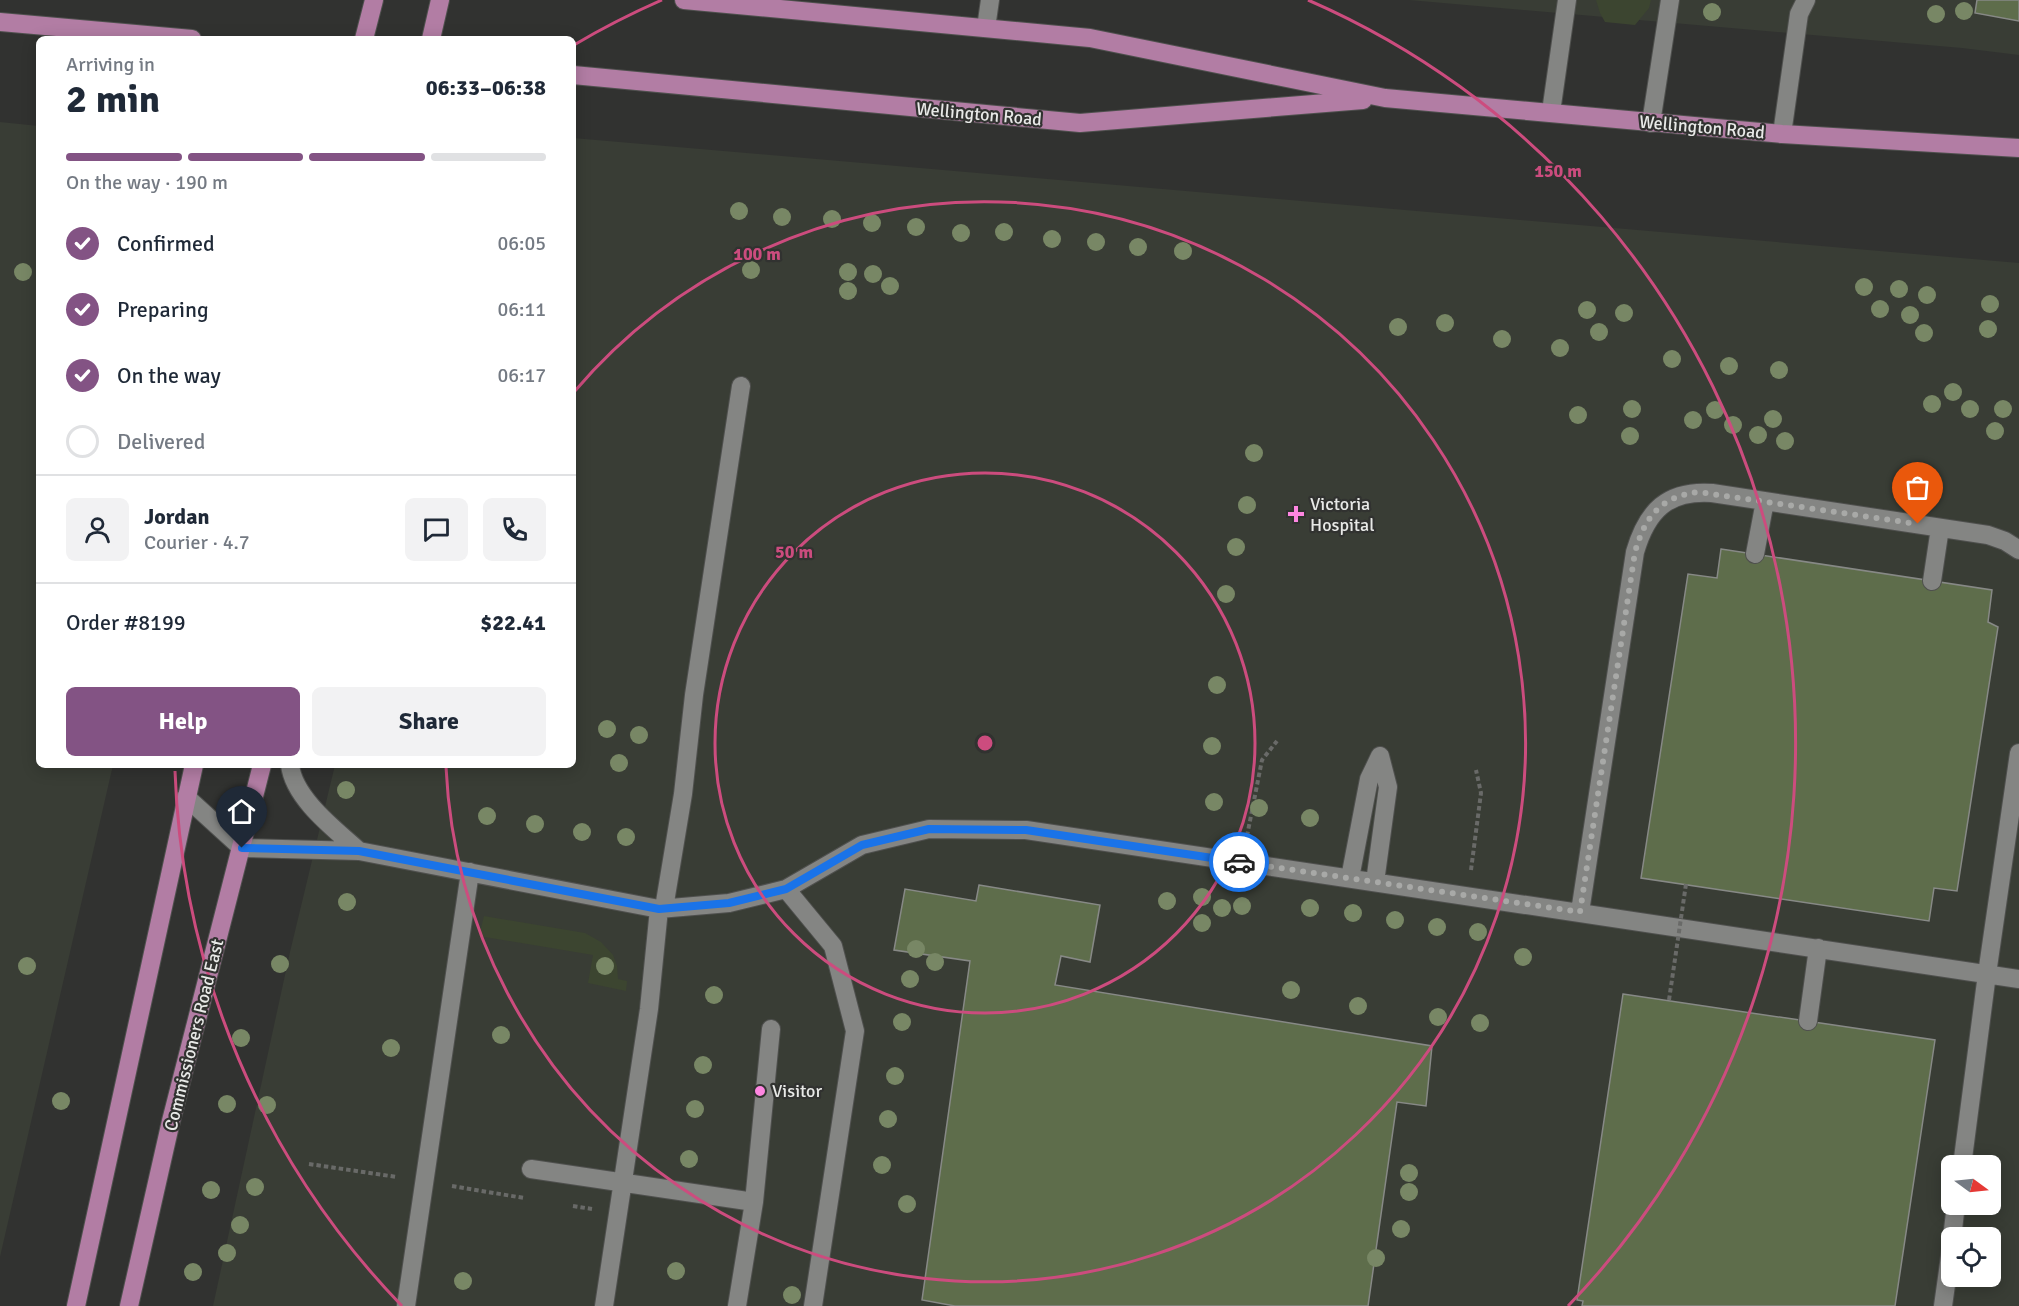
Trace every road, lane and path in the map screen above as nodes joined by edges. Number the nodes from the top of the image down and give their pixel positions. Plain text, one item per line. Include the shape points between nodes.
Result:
1 (374, 0) edge
2 (440, 0) edge
3 (684, 0) edge
4 (693, 0) edge
5 (990, 0) edge
6 (1567, 0) edge
7 (1670, 0) edge
8 (1800, 5) edge
9 (0, 22) edge
10 (987, 28) junction
11 (126, 36) edge
12 (365, 36) edge
13 (432, 36) edge
14 (576, 75) edge
15 (1386, 98) junction
16 (1551, 112) junction
17 (1651, 123) junction
18 (1782, 134) junction
19 (2019, 148) edge
20 (741, 386) dead end
21 (1765, 501) junction
22 (1940, 528) junction
23 (2019, 550) edge
24 (1755, 554) dead end
25 (1932, 581) dead end
26 (1277, 741) dead end
27 (2019, 753) edge
28 (193, 768) edge
29 (261, 768) edge
30 (291, 768) edge
31 (1476, 770) dead end
32 (186, 797) junction
33 (242, 848) junction
34 (359, 851) junction
35 (1242, 862) junction
36 (470, 872) junction
37 (1350, 878) junction
38 (1376, 882) junction
39 (1686, 884) dead end
40 (786, 889) junction
41 (1467, 896) junction
42 (662, 909) junction
43 (1580, 912) junction
44 (1818, 948) junction
45 (1987, 974) junction
46 (2019, 979) edge
47 (1669, 1000) dead end
48 (1808, 1021) dead end
49 (771, 1029) dead end
50 (1963, 1155) edge
51 (309, 1164) dead end
52 (531, 1169) dead end
53 (425, 1182) junction
54 (623, 1183) junction
55 (526, 1198) dead end
56 (754, 1202) junction
57 (572, 1206) dead end
58 (618, 1214) junction
59 (1946, 1287) edge
60 (76, 1306) edge
61 (129, 1306) edge
62 (406, 1306) edge
63 (604, 1306) edge
64 (737, 1306) edge
65 (813, 1306) edge
66 (1943, 1306) edge

1 - 12 main road
2 - 13 main road
3 - 4 main road, Wellington Road
4 - 10 main road, Wellington Road
5 - 10 lane
6 - 16 lane
7 - 17 lane
8 - 18 lane
9 - 11 main road
10 - 15 main road, Wellington Road via 1089,38
14 - 15 main road, Wellington Road via 1080,123
15 - 16 main road, Wellington Road
16 - 17 main road, Wellington Road
17 - 18 main road, Wellington Road
18 - 19 main road, Wellington Road
20 - 42 lane
21 - 22 lane
21 - 24 lane
21 - 43 lane via 1712,493 1684,494 1660,507 1641,532
22 - 23 lane via 1988,535
22 - 25 lane
26 - 35 path via 1262,760
27 - 45 lane
28 - 32 main road
29 - 33 main road, Commissioners Road East
30 - 34 lane via 307,800
31 - 41 path via 1481,793
32 - 33 lane
32 - 60 main road
33 - 34 lane
33 - 61 main road, Commissioners Road East via 171,1121
34 - 36 lane
35 - 37 lane
35 - 40 lane via 1026,830 929,829 862,845
36 - 42 lane
36 - 53 lane
37 - 38 lane
37 - 38 lane via 1369,779 1380,756 1388,788
38 - 41 lane
39 - 47 path, bridge
40 - 42 lane via 729,903
40 - 65 lane via 833,946 855,1031
41 - 43 lane
42 - 54 lane
43 - 44 lane
44 - 45 lane
44 - 48 lane
45 - 46 lane
45 - 50 lane
49 - 56 lane
51 - 53 path
52 - 54 lane
53 - 55 path
53 - 62 lane
54 - 56 lane
54 - 58 lane
56 - 64 lane
57 - 58 path
58 - 63 lane
59 - 66 lane

